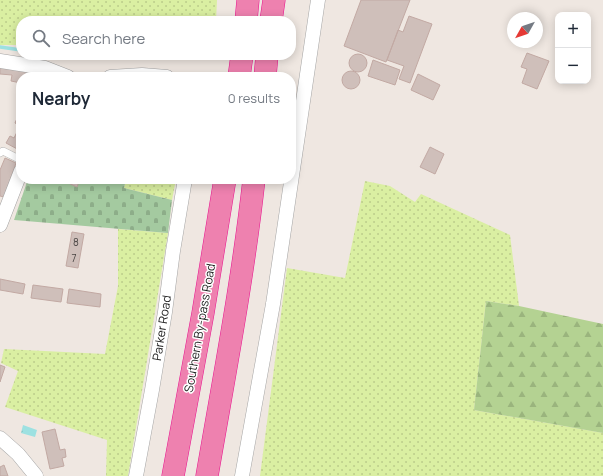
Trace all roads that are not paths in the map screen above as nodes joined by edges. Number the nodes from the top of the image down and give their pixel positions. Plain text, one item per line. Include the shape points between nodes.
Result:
1 (248, 0) edge
2 (274, 0) edge
3 (318, 0) edge
4 (246, 16) edge
5 (272, 16) edge
6 (242, 60) edge
7 (267, 60) edge
8 (0, 61) edge
9 (55, 72) edge
10 (240, 72) edge
11 (265, 72) edge
12 (296, 149) edge
13 (0, 153) edge
14 (16, 158) edge
15 (16, 184) edge
16 (184, 184) edge
17 (224, 184) edge
18 (253, 184) edge
19 (291, 184) edge
20 (0, 225) edge
21 (0, 438) edge
22 (36, 476) edge
23 (136, 476) edge
24 (173, 476) edge
25 (207, 476) edge
26 (242, 476) edge

1 - 4 highway
2 - 5 highway
3 - 12 street
6 - 10 highway
7 - 11 highway
8 - 9 street
13 - 14 lane via 3,151
15 - 20 street
16 - 23 street, Parker Road
17 - 24 highway, Southern By-pass Road
18 - 25 highway via 234,325
19 - 26 street via 273,304
21 - 22 street via 18,454

